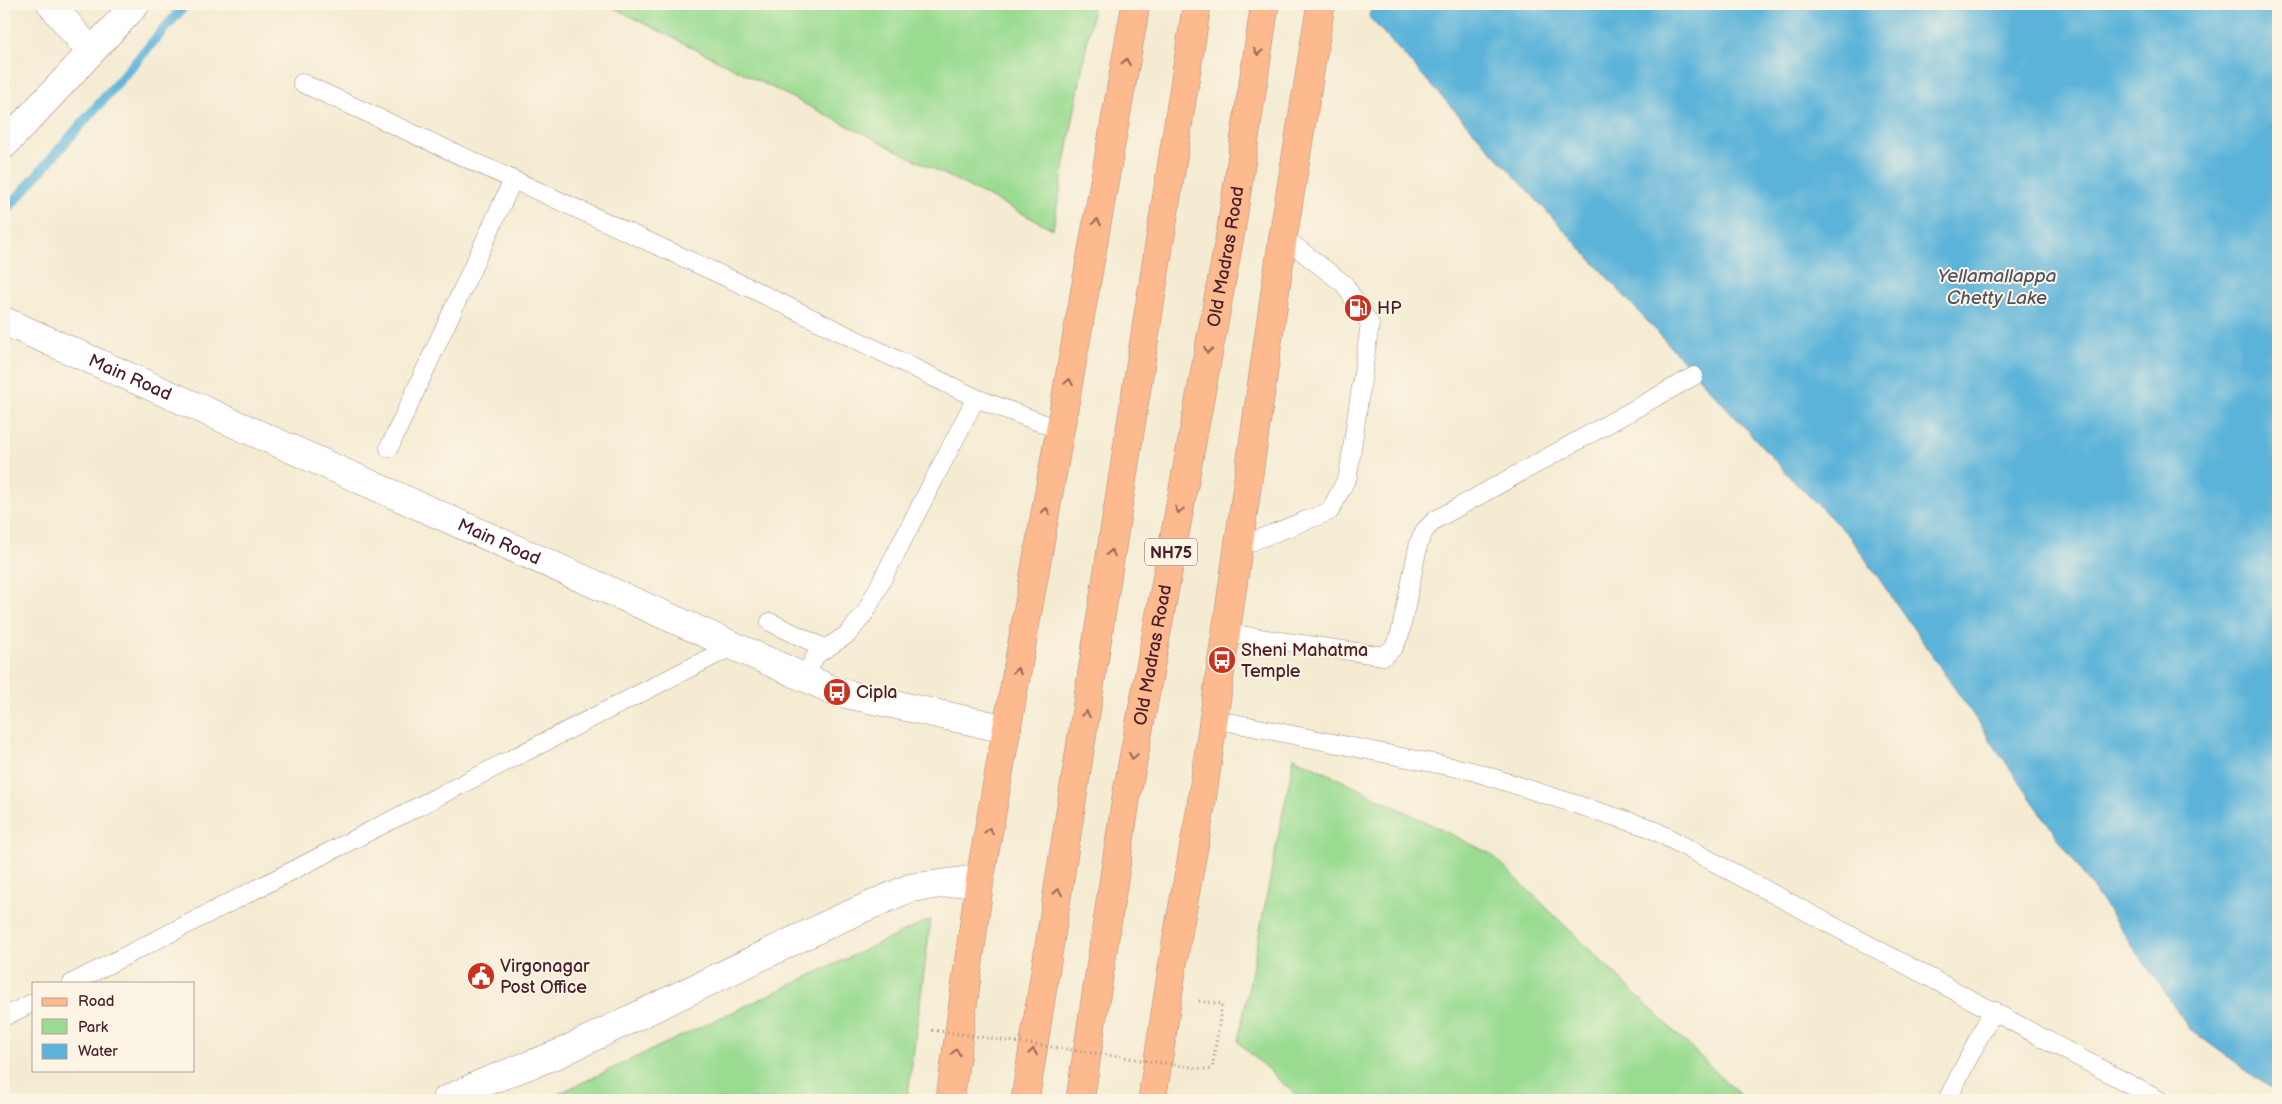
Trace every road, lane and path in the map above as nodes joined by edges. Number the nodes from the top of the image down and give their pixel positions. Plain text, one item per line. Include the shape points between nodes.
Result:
1 (51, 4) edge
2 (136, 4) edge
3 (1136, 4) edge
4 (1198, 4) edge
5 (1265, 4) edge
6 (1321, 4) edge
7 (91, 52) junction
8 (302, 83) dead end
9 (4, 145) edge
10 (513, 180) junction
11 (1283, 237) junction
12 (4, 321) edge
13 (1694, 376) dead end
14 (976, 398) junction
15 (1060, 430) junction
16 (389, 448) dead end
17 (1238, 547) junction
18 (770, 622) dead end
19 (1226, 633) junction
20 (733, 646) junction
21 (826, 648) junction
22 (804, 678) junction
23 (1214, 719) junction
24 (1007, 729) junction
25 (980, 878) junction
26 (74, 982) edge
27 (32, 1003) edge
28 (1222, 1004) dead end
29 (1994, 1010) junction
30 (4, 1018) edge
31 (932, 1030) dead end
32 (2150, 1098) edge
33 (446, 1100) edge
34 (950, 1100) edge
35 (1025, 1100) edge
36 (1080, 1100) edge
37 (1152, 1100) edge
38 (1947, 1100) edge

1 - 7 street
2 - 7 street
15 -> 3 main road
35 -> 4 main road
5 -> 36 main road, Old Madras Road / NH75 via 1231,230 1127,793
6 - 11 main road
7 - 9 street
8 - 10 lane
10 - 14 lane via 752,289
10 - 16 lane
11 - 17 main road
11 - 17 lane via 1344,284 1370,324 1348,476 1330,511
12 - 20 street, Main Road
13 - 19 lane via 1435,520 1425,530 1420,542 1400,634 1394,647 1384,656
14 - 15 lane
14 - 21 lane via 865,613 848,634
24 -> 15 main road
17 - 19 main road
18 - 21 lane
19 - 23 main road
20 - 22 street, Main Road
20 - 26 lane
21 - 22 lane via 816,655
22 - 24 street, Main Road via 837,692
23 - 29 lane via 1472,770 1650,828
23 - 37 main road
25 -> 24 main road
25 - 33 street via 910,888 819,928 558,1054
34 -> 25 main road
27 - 30 lane
28 - 31 path, bridge via 1212,1070
29 - 32 lane
29 - 38 lane

